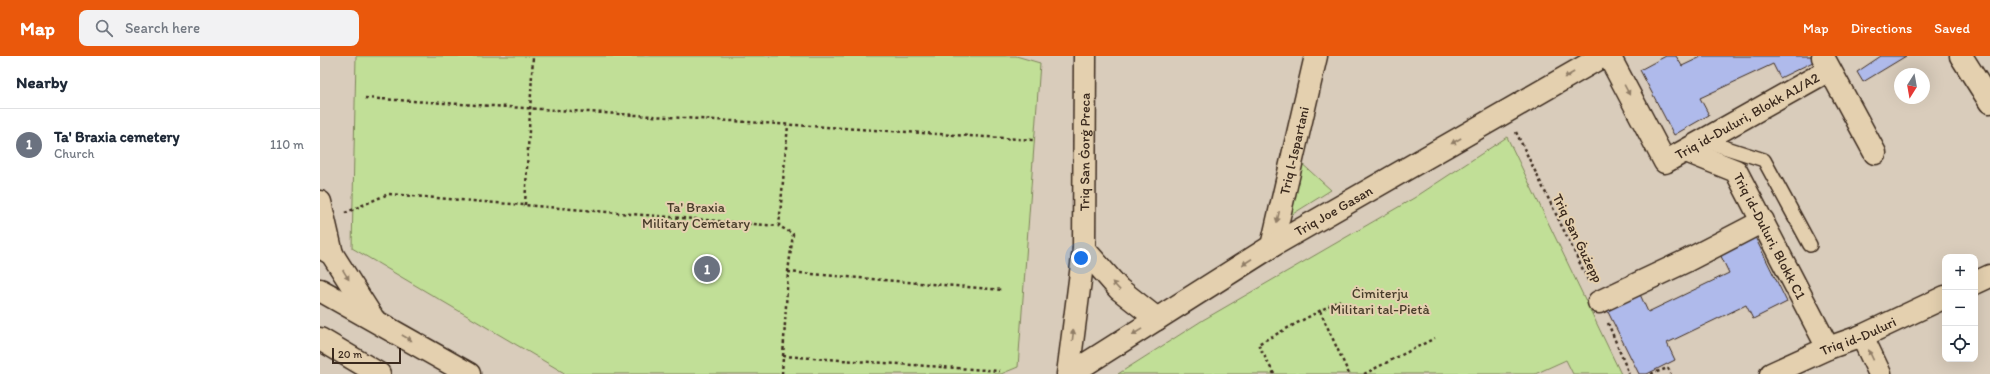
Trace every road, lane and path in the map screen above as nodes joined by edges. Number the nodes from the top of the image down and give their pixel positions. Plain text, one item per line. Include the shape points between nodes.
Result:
1 (533, 56) edge
2 (1085, 56) edge
3 (1316, 56) edge
4 (1603, 56) edge
5 (1609, 56) edge
6 (1961, 56) edge
7 (1826, 63) edge
8 (365, 98) dead end
9 (1990, 102) edge
10 (531, 108) junction
11 (1506, 112) junction
12 (788, 125) junction
13 (1034, 140) dead end
14 (1704, 141) junction
15 (1686, 151) junction
16 (1875, 153) dead end
17 (525, 205) junction
18 (322, 212) edge
19 (1763, 221) junction
20 (779, 226) junction
21 (1810, 245) dead end
22 (1272, 246) junction
23 (1084, 249) junction
24 (326, 251) edge
25 (788, 272) junction
26 (1990, 276) edge
27 (1978, 282) edge
28 (320, 290) edge
29 (1002, 290) dead end
30 (1942, 298) edge
31 (1340, 300) dead end
32 (1599, 302) junction
33 (1320, 311) junction
34 (373, 319) junction
35 (1157, 319) junction
36 (1862, 336) junction
37 (1435, 338) dead end
38 (320, 339) edge
39 (1828, 348) junction
40 (783, 356) junction
41 (1000, 371) dead end
42 (380, 374) edge
43 (469, 374) edge
44 (782, 374) edge
45 (1069, 374) edge
46 (1274, 374) edge
47 (1350, 374) edge
48 (1364, 374) edge
49 (1629, 374) edge
50 (1651, 374) edge
51 (1671, 374) edge
52 (1771, 374) edge
53 (1880, 374) edge

1 - 10 path
2 - 23 main road, Triq San Ġorġ Preca
3 -> 22 main road, Triq l-Ispartani
4 -> 11 main road, Triq Joe Gasan
5 -> 15 main road, Triq id-Duluri, Blokk A1/A2 via 1665,162
6 - 9 main road
7 - 14 main road, Triq id-Duluri, Blokk A1/A2
7 - 16 main road
8 - 10 path
10 - 12 path
10 - 17 path
11 -> 22 main road, Triq Joe Gasan
11 - 32 path, Triq San Ġużepp
12 - 13 path
12 - 20 path
14 - 15 main road, Triq id-Duluri, Blokk A1/A2
14 - 21 lane via 1764,160
15 - 19 main road, Triq id-Duluri, Blokk C1 via 1736,171
17 - 18 path via 388,194
17 - 20 path
18 - 24 main road
19 - 32 main road
19 - 39 main road, Triq id-Duluri, Blokk C1
20 - 25 path via 793,234
22 -> 35 main road, Triq Joe Gasan
35 -> 23 main road via 1119,289
45 -> 23 main road, Triq San Ġorġ Preca
24 -> 34 main road
25 - 29 path
25 - 40 path
26 - 27 main road
28 - 34 main road
30 - 36 main road, Triq id-Duluri
31 - 33 path
32 - 49 path, Triq San Ġużepp
33 - 46 path via 1258,344
33 - 47 path
34 -> 43 main road
35 -> 45 main road, Triq Joe Gasan
36 - 39 main road, Triq id-Duluri
53 -> 36 main road
37 - 48 path
38 - 42 main road
39 - 52 main road, Triq id-Duluri
40 - 41 path
40 - 44 path
50 - 51 path via 1668,368

